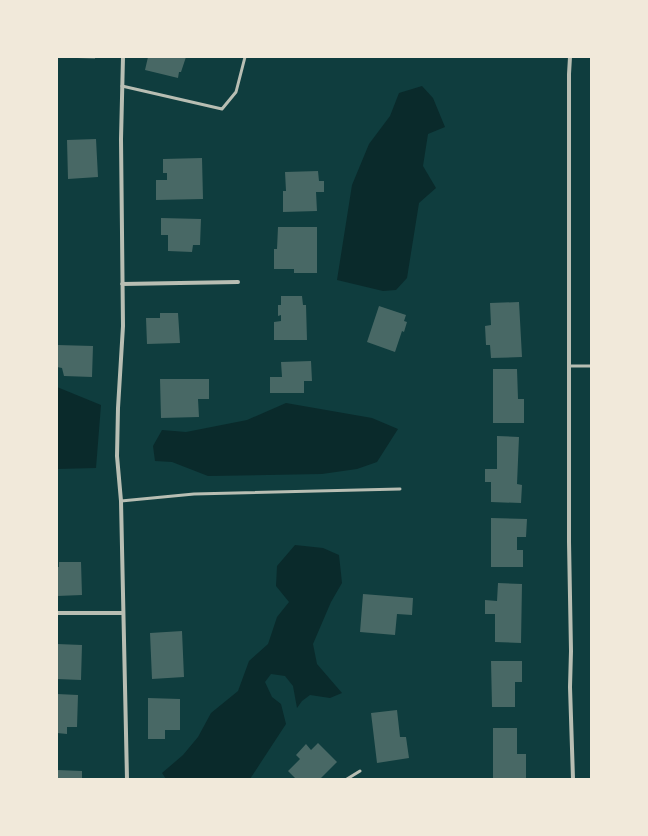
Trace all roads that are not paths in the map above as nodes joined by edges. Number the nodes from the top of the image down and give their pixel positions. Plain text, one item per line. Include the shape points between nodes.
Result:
1 (123, 57) edge
2 (245, 57) edge
3 (570, 57) edge
4 (122, 86) junction
5 (238, 282) dead end
6 (122, 284) junction
7 (570, 366) junction
8 (591, 366) edge
9 (400, 489) dead end
10 (120, 501) junction
11 (57, 612) edge
12 (123, 613) junction
13 (360, 771) dead end
14 (127, 779) edge
15 (347, 779) edge
16 (573, 779) edge

1 - 4 street
2 - 4 lane via 236,92 222,109
3 - 7 street
4 - 6 street
5 - 6 street
6 - 10 street via 117,440
7 - 8 lane
7 - 16 street via 570,687
9 - 10 lane via 194,494
10 - 12 street
11 - 12 street
12 - 14 street
13 - 15 lane

